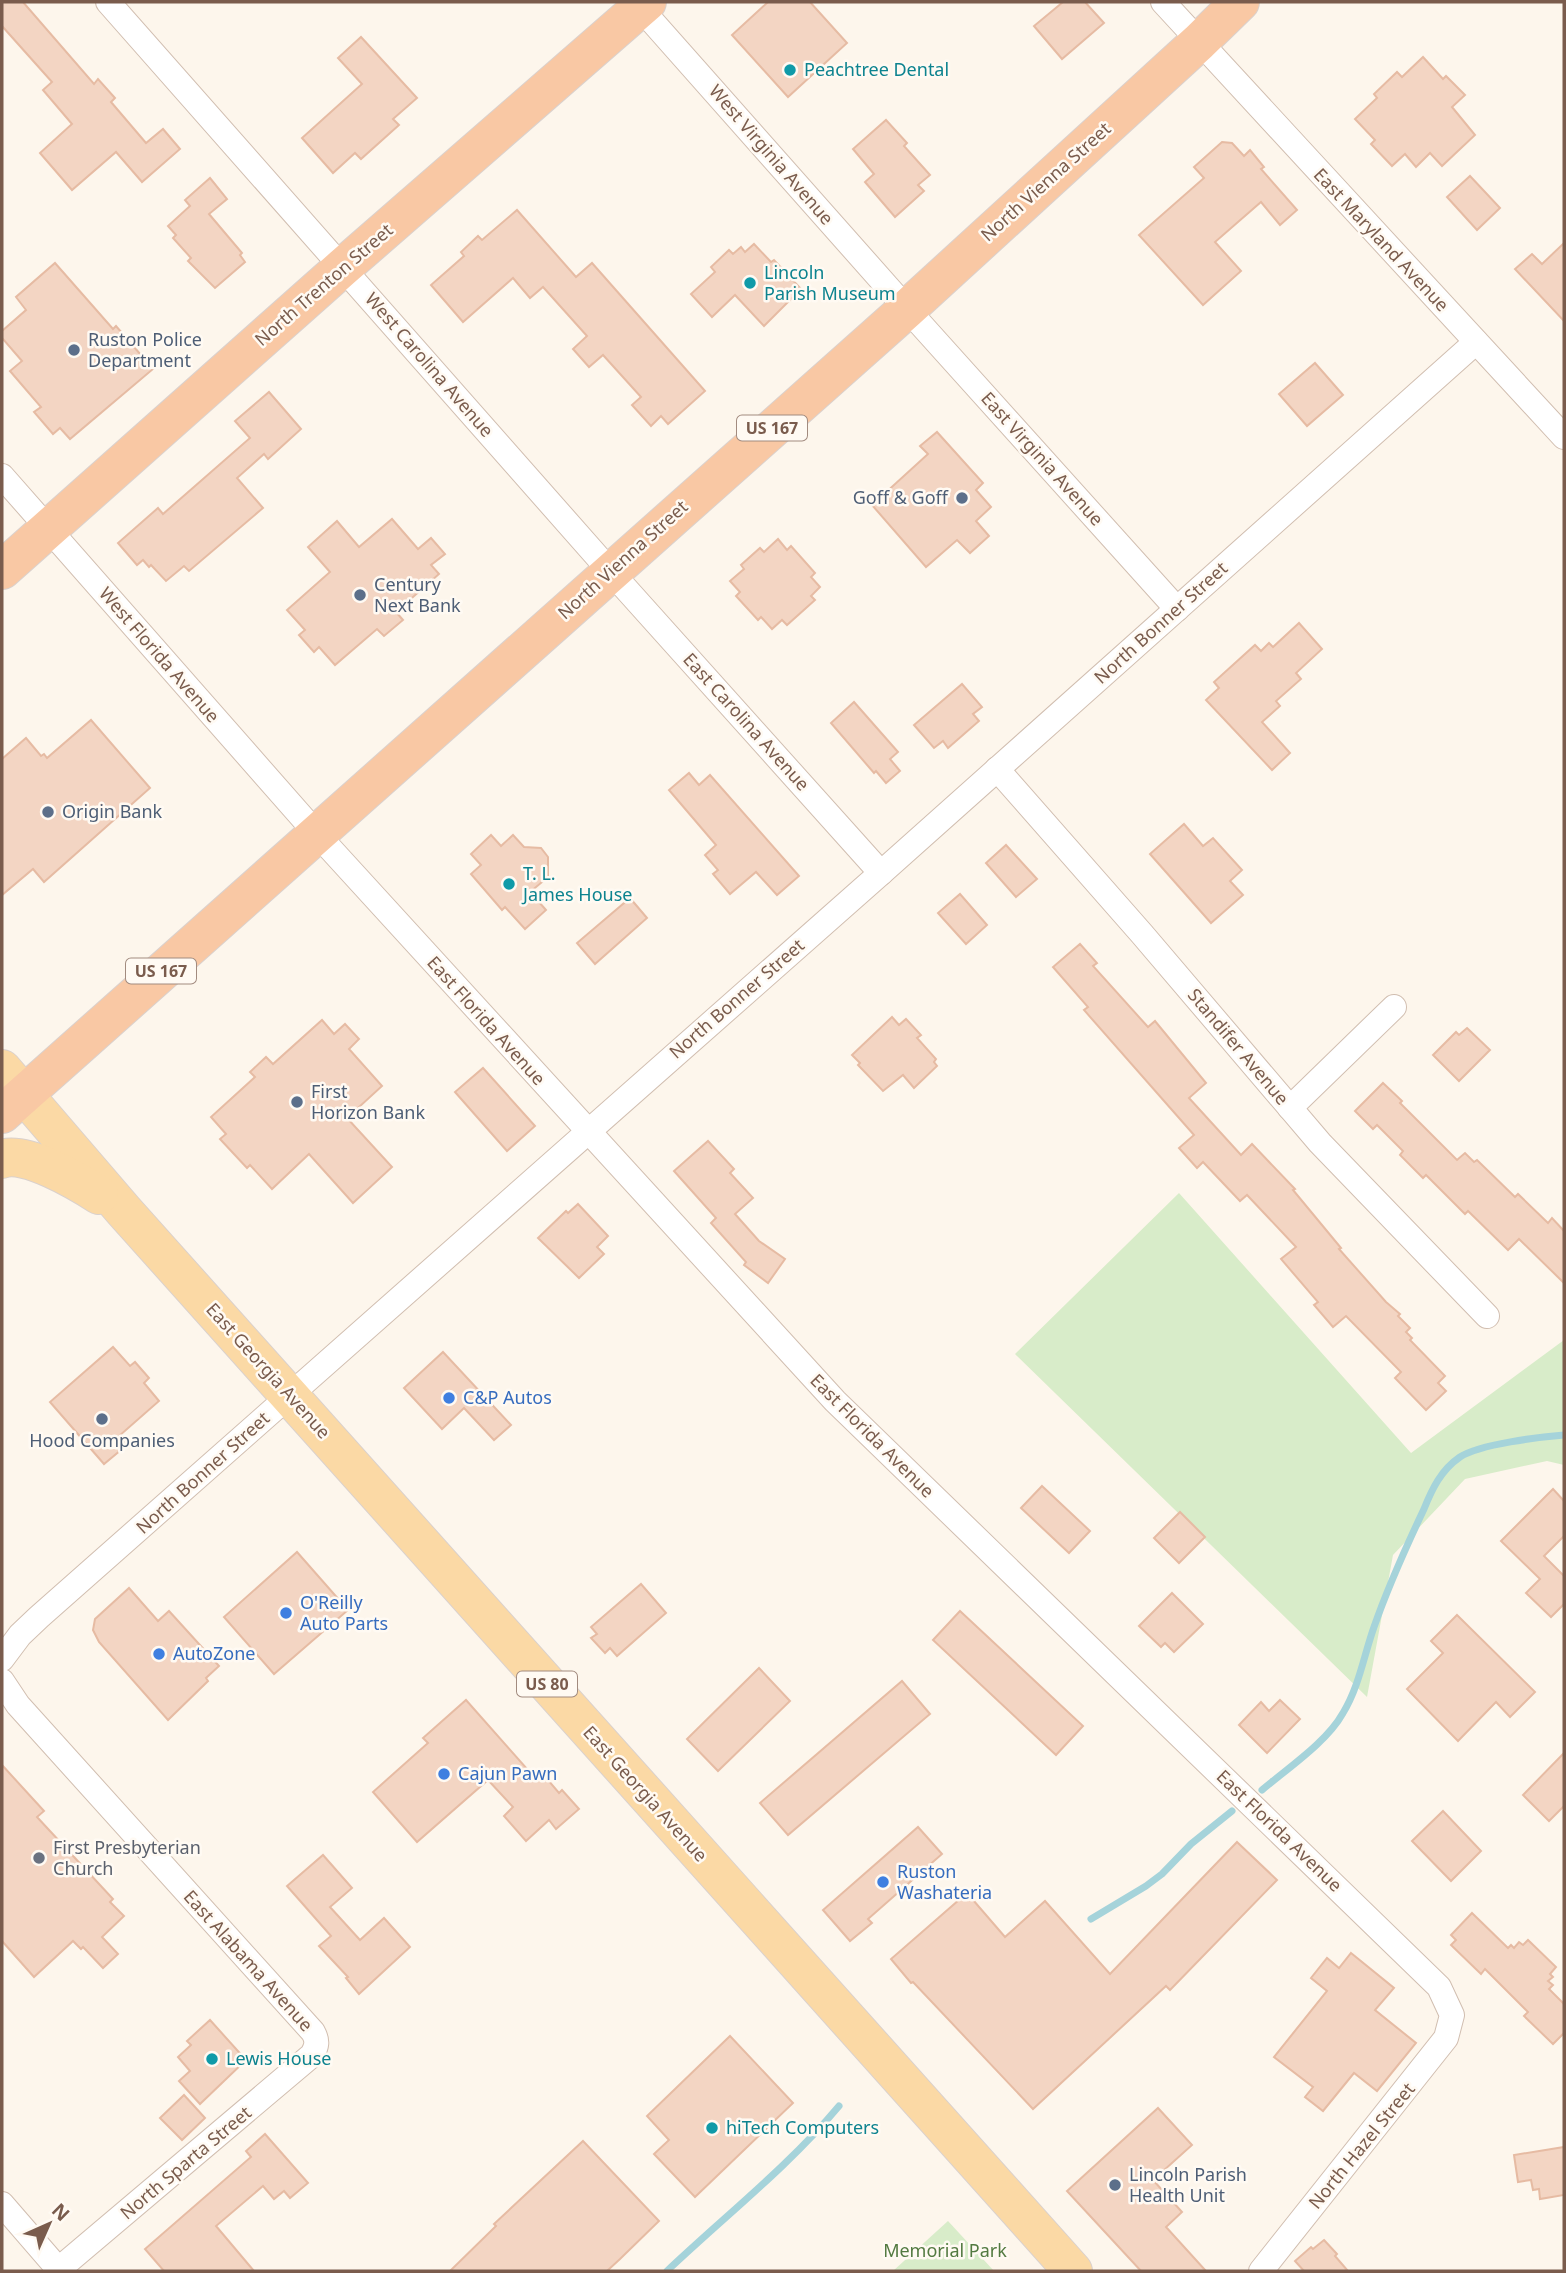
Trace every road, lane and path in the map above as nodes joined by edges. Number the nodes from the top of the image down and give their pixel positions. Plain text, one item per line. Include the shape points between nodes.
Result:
1 (108, 2) edge
2 (1163, 2) edge
3 (1240, 2) edge
4 (641, 4) edge
5 (1199, 42) junction
6 (343, 267) junction
7 (907, 309) junction
8 (1476, 342) junction
9 (1564, 437) edge
10 (2, 476) edge
11 (48, 529) junction
12 (2, 570) edge
13 (610, 571) junction
14 (1177, 609) junction
15 (997, 769) junction
16 (316, 833) junction
17 (881, 873) junction
18 (1394, 1007) dead end
19 (9, 1093) edge
20 (1290, 1108) junction
21 (587, 1132) junction
22 (2, 1159) edge
23 (124, 1211) junction
24 (1487, 1316) dead end
25 (290, 1395) junction
26 (2, 1659) edge
27 (2, 1681) edge
28 (1452, 2015) joint
29 (312, 2055) joint
30 (2, 2204) edge
31 (60, 2270) edge
32 (1073, 2271) edge
33 (1261, 2271) edge

1 - 6 street, West Carolina Avenue
2 - 5 street, East Maryland Avenue
3 - 5 highway, North Vienna Street / US 167
4 - 6 highway, North Trenton Street
4 - 7 street, West Virginia Avenue
5 - 7 highway, North Vienna Street / US 167
5 - 8 street, East Maryland Avenue
6 - 11 highway, North Trenton Street
6 - 13 street, West Carolina Avenue
7 - 13 highway, North Vienna Street / US 167
7 - 14 street, East Virginia Avenue
8 - 9 street, East Maryland Avenue
8 - 14 street, North Bonner Street
10 - 11 street, West Florida Avenue
11 - 12 highway, North Trenton Street
11 - 16 street, West Florida Avenue
13 - 16 highway, North Vienna Street / US 167
13 - 17 street, East Carolina Avenue
14 - 15 street, North Bonner Street
15 - 17 street, North Bonner Street
15 - 20 street, Standifer Avenue
16 - 19 highway, North Vienna Street / US 167
16 - 21 street, East Florida Avenue
17 - 21 street, North Bonner Street
18 - 20 street
19 - 23 main road, East Georgia Avenue / US 80
20 - 24 street, Standifer Avenue
21 - 25 street, North Bonner Street
21 - 28 street, East Florida Avenue via 835,1401 1427,1975
22 - 23 main road via 24,1160 67,1174
23 - 25 main road, East Georgia Avenue / US 80
25 - 26 street, North Bonner Street via 39,1617
25 - 32 main road, East Georgia Avenue / US 80
27 - 29 street, East Alabama Avenue via 18,1705 313,2032 317,2039
28 - 33 street, North Hazel Street via 1449,2032 1428,2062
29 - 31 street, North Sparta Street
30 - 31 street

